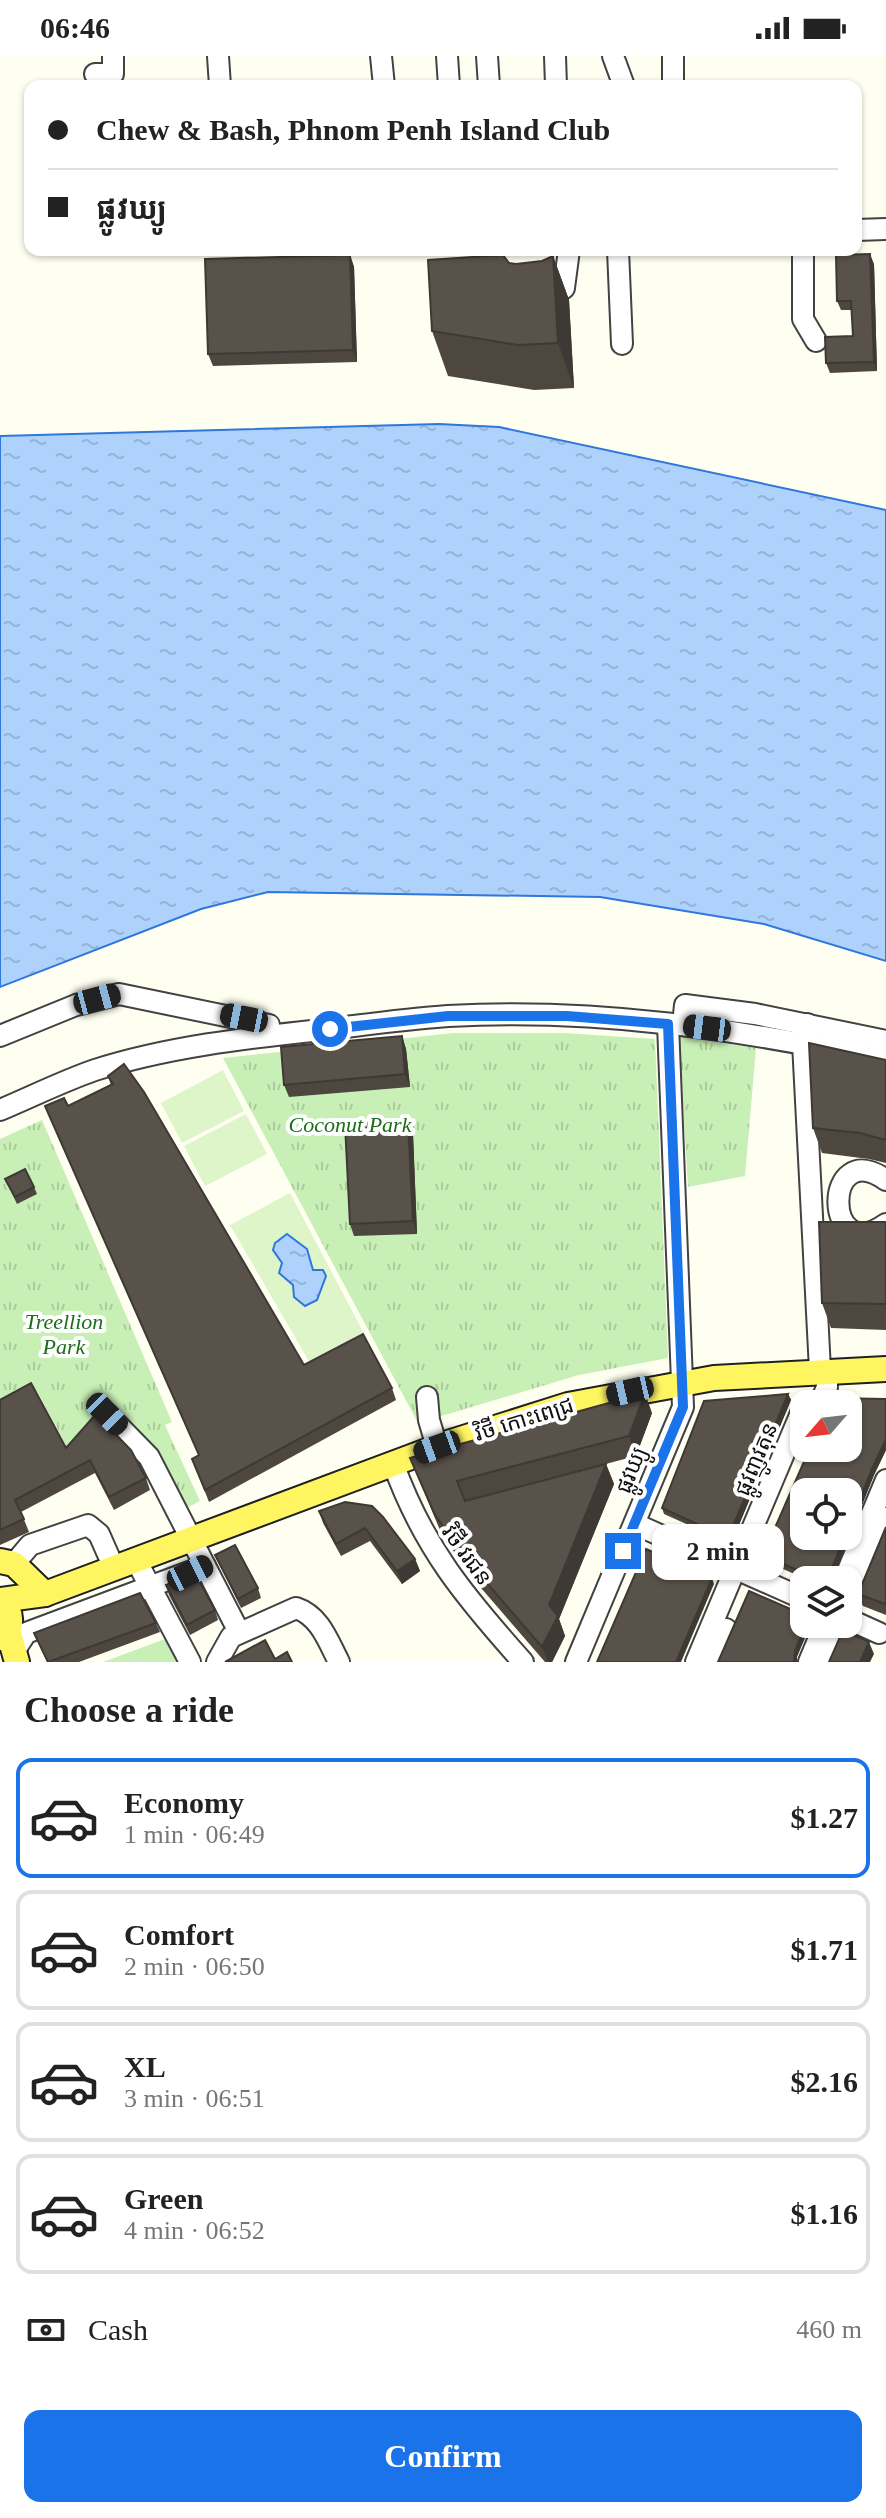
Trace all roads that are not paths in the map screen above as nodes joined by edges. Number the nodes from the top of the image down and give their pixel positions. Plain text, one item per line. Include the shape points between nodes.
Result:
1 (113, 56) edge
2 (218, 56) edge
3 (381, 56) edge
4 (447, 56) edge
5 (487, 56) edge
6 (555, 56) edge
7 (613, 56) edge
8 (673, 56) edge
9 (95, 72) edge
10 (220, 80) edge
11 (383, 80) edge
12 (449, 80) edge
13 (489, 80) edge
14 (556, 80) edge
15 (622, 80) edge
16 (673, 80) edge
17 (886, 229) edge
18 (862, 230) edge
19 (568, 256) edge
20 (618, 256) edge
21 (803, 256) edge
22 (531, 296) edge
23 (816, 341) dead end
24 (622, 344) dead end
25 (676, 1024) junction
26 (805, 1034) junction
27 (270, 1035) junction
28 (0, 1036) edge
29 (886, 1041) edge
30 (886, 1061) edge
31 (0, 1110) edge
32 (886, 1180) edge
33 (812, 1199) junction
34 (836, 1200) junction
35 (886, 1224) edge
36 (886, 1369) edge
37 (819, 1370) junction
38 (682, 1382) junction
39 (811, 1390) edge
40 (826, 1390) edge
41 (427, 1397) dead end
42 (107, 1414) dead end
43 (790, 1443) edge
44 (437, 1447) junction
45 (795, 1462) edge
46 (393, 1463) junction
47 (886, 1480) edge
48 (886, 1518) edge
49 (635, 1524) junction
50 (191, 1539) junction
51 (7, 1562) edge
52 (125, 1564) junction
53 (205, 1566) junction
54 (850, 1566) edge
55 (743, 1572) junction
56 (862, 1575) edge
57 (150, 1588) junction
58 (790, 1593) edge
59 (45, 1594) junction
60 (0, 1600) edge
61 (862, 1625) edge
62 (239, 1632) junction
63 (879, 1633) dead end
64 (819, 1638) edge
65 (835, 1638) edge
66 (15, 1641) edge
67 (190, 1662) edge
68 (217, 1662) edge
69 (339, 1662) edge
70 (523, 1662) edge
71 (576, 1662) edge
72 (696, 1662) edge
73 (712, 1662) edge
74 (809, 1662) edge
75 (825, 1662) edge

1 - 9 street via 113,74
2 - 10 street
3 - 11 street
4 - 12 street
5 - 13 street
6 - 14 street
7 - 15 street
8 - 16 street
17 - 18 street
19 - 22 street via 564,288
20 - 24 street
21 - 23 street via 803,319
25 - 26 street
25 - 27 street via 567,1016 448,1016
25 - 38 street, ផ្លូវឃ្យូ
26 - 29 street
26 - 30 street
26 - 33 street
27 - 28 street via 269,1025 119,994
27 - 31 street via 137,1058
32 - 34 street via 869,1172 852,1175
33 - 34 street
33 - 37 street
34 - 35 street via 843,1221 856,1230 872,1231
36 - 37 main road, វិថី កោះពេជ្រ
37 - 38 main road, វិថី កោះពេជ្រ
37 - 39 street, ផ្លូវញូវតុន
37 - 40 street
38 - 44 main road, វិថី កោះពេជ្រ via 568,1405
38 - 49 street, ផ្លូវឃ្យូ via 683,1407
41 - 44 street
42 - 50 street via 149,1457
43 - 55 street, ផ្លូវញូវតុន
44 - 46 main road, វិថី កោះពេជ្រ
45 - 55 street, ផ្លូវញូវតុន
46 - 50 main road, វិថី កោះពេជ្រ
46 - 70 street, វិថី វរជន via 432,1550
47 - 54 street
48 - 56 street
49 - 55 street
49 - 71 street, ផ្លូវឃ្យូ
50 - 52 main road, វិថី កោះពេជ្រ
50 - 53 street
51 - 52 street via 30,1545 88,1525
51 - 59 main road
52 - 57 street
52 - 59 main road, វិថី កោះពេជ្រ
53 - 57 street
53 - 62 street
55 - 58 street
55 - 72 street, ផ្លូវញូវតុន
55 - 73 street, ផ្លូវញូវតុន
57 - 66 street
57 - 67 street
59 - 60 main road, វិថី កោះពេជ្រ
59 - 66 main road, វិថី កោះពេជ្រ
60 - 66 main road via 8,1608
61 - 63 street
62 - 68 street
62 - 69 street via 296,1608 318,1623
64 - 74 street
65 - 75 street

